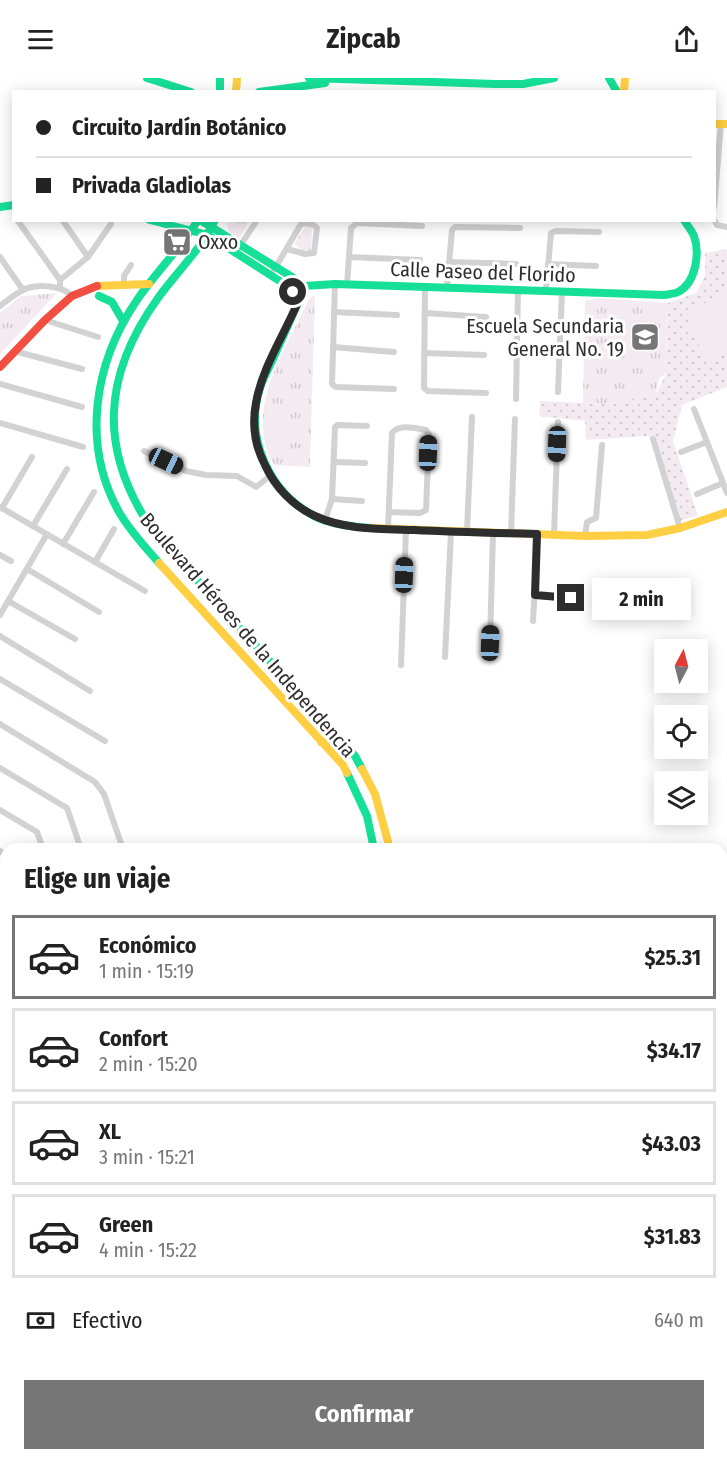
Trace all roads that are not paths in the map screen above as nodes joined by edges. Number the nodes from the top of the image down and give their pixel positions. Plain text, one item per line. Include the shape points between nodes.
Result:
1 (147, 78) edge
2 (309, 78) edge
3 (555, 78) edge
4 (609, 78) edge
5 (625, 78) edge
6 (351, 80) junction
7 (185, 90) edge
8 (274, 90) edge
9 (620, 90) edge
10 (721, 124) edge
11 (716, 183) edge
12 (19, 222) edge
13 (64, 222) edge
14 (157, 222) edge
15 (198, 222) edge
16 (256, 222) edge
17 (685, 222) edge
18 (111, 224) dead end
19 (422, 226) dead end
20 (212, 228) edge
21 (520, 228) dead end
22 (192, 230) junction
23 (598, 232) dead end
24 (286, 249) junction
25 (238, 250) junction
26 (0, 257) edge
27 (88, 257) junction
28 (349, 257) junction
29 (420, 260) dead end
30 (449, 262) junction
31 (516, 264) dead end
32 (548, 264) junction
33 (131, 266) dead end
34 (596, 266) dead end
35 (275, 267) junction
36 (270, 276) junction
37 (60, 280) junction
38 (149, 284) junction
39 (334, 284) junction
40 (124, 285) junction
41 (302, 285) junction
42 (347, 285) junction
43 (425, 286) junction
44 (447, 286) junction
45 (289, 287) junction
46 (60, 288) junction
47 (518, 289) junction
48 (23, 290) junction
49 (546, 290) junction
50 (562, 291) junction
51 (76, 294) junction
52 (298, 302) junction
53 (0, 306) edge
54 (334, 312) junction
55 (425, 313) junction
56 (397, 315) dead end
57 (486, 317) dead end
58 (45, 320) junction
59 (123, 321) junction
60 (98, 337) dead end
61 (333, 347) junction
62 (14, 351) junction
63 (394, 352) dead end
64 (424, 353) junction
65 (484, 355) dead end
66 (0, 367) edge
67 (82, 369) dead end
68 (0, 384) edge
69 (394, 389) dead end
70 (558, 392) dead end
71 (486, 393) dead end
72 (516, 399) dead end
73 (82, 407) dead end
74 (694, 410) dead end
75 (472, 417) dead end
76 (515, 419) dead end
77 (558, 422) dead end
78 (0, 423) edge
79 (367, 426) dead end
80 (653, 439) dead end
81 (707, 442) junction
82 (602, 445) dead end
83 (83, 447) dead end
84 (144, 452) dead end
85 (681, 452) dead end
86 (32, 457) dead end
87 (334, 462) junction
88 (365, 463) dead end
89 (68, 469) dead end
90 (270, 476) junction
91 (723, 483) junction
92 (94, 492) dead end
93 (727, 493) edge
94 (697, 494) dead end
95 (332, 500) junction
96 (362, 501) dead end
97 (1, 508) edge
98 (389, 512) junction
99 (727, 512) edge
100 (325, 520) junction
101 (33, 526) junction
102 (680, 528) junction
103 (388, 529) junction
104 (114, 530) dead end
105 (406, 530) junction
106 (451, 532) junction
107 (467, 532) junction
108 (493, 533) junction
109 (511, 533) junction
110 (47, 534) junction
111 (537, 534) junction
112 (554, 535) junction
113 (585, 536) junction
114 (63, 544) junction
115 (0, 555) edge
116 (11, 561) dead end
117 (95, 562) junction
118 (27, 569) junction
119 (145, 591) dead end
120 (535, 595) junction
121 (571, 598) dead end
122 (8, 601) junction
123 (99, 612) dead end
124 (0, 615) edge
125 (533, 621) dead end
126 (0, 636) edge
127 (75, 639) dead end
128 (490, 643) dead end
129 (445, 657) dead end
130 (401, 665) dead end
131 (0, 679) edge
132 (90, 691) dead end
133 (0, 724) edge
134 (105, 741) dead end
135 (321, 742) junction
136 (355, 756) junction
137 (0, 768) edge
138 (0, 810) edge
139 (41, 843) edge
140 (79, 843) edge
141 (121, 843) edge
142 (373, 843) edge
143 (388, 843) edge

1 - 7 main road
2 - 6 main road
3 - 6 main road via 523,84
4 - 9 main road
5 - 9 main road
6 - 8 main road
10 - 11 street
12 - 37 street
13 - 27 street
14 - 22 main road
15 - 22 main road, Boulevard Héroes de la Independencia
16 - 25 street
17 - 50 main road, Calle Paseo del Florido via 693,234 696,258 690,281 677,293
18 - 27 street
19 - 28 street via 357,223 351,228
20 - 22 main road
20 - 25 main road
20 - 136 main road, Boulevard Héroes de la Independencia via 144,319 124,358 113,426 121,473 128,494 153,531
21 - 30 street via 454,227
22 - 38 main road, Boulevard Héroes de la Independencia
23 - 32 street via 551,233
24 - 24 street via 314,253 317,228 301,224
24 - 35 street
25 - 35 main road
25 - 36 main road
26 - 48 street
27 - 37 street
28 - 29 street
28 - 42 street
30 - 31 street
30 - 44 street
32 - 34 street
32 - 49 street
33 - 40 street via 124,276
35 - 36 street
35 - 41 main road
36 - 45 main road
37 - 46 street
38 - 40 main road
38 - 59 main road, Boulevard Héroes de la Independencia
39 - 41 main road, Calle Paseo del Florido
39 - 42 main road, Calle Paseo del Florido
39 - 54 street
40 - 51 main road via 90,287
41 - 45 main road, Calle Paseo del Florido
41 - 52 main road
42 - 43 main road, Calle Paseo del Florido
43 - 44 main road, Calle Paseo del Florido
43 - 55 street
44 - 47 main road, Calle Paseo del Florido
45 - 52 main road
46 - 48 street
46 - 51 street
47 - 49 main road, Calle Paseo del Florido
47 - 72 street
48 - 53 street
49 - 50 main road, Calle Paseo del Florido
50 - 70 street
51 - 58 main road
51 - 59 main road via 99,296 112,302
52 - 90 main road via 256,402 254,430
54 - 56 street
54 - 61 street
55 - 57 street
55 - 64 street
58 - 60 street
58 - 62 main road
59 - 135 main road, Boulevard Héroes de la Independencia via 104,364 95,423 102,472 116,506 160,566
61 - 63 street
61 - 69 street via 333,385
62 - 66 main road
62 - 67 street
64 - 65 street
64 - 71 street via 424,389
68 - 73 street
74 - 81 street
75 - 107 street
76 - 109 street
77 - 112 street
78 - 83 street
79 - 87 street via 335,427
80 - 102 street
81 - 85 street
81 - 91 street
82 - 113 street via 596,518 587,522
84 - 90 street via 186,471 237,476 256,487
86 - 97 street
87 - 88 street
87 - 95 street
89 - 101 street
90 - 100 main road via 294,502
91 - 93 street
91 - 94 street
92 - 114 street
95 - 96 street
95 - 100 street
97 - 101 street
98 - 98 street via 425,512 428,432 423,429 393,430
98 - 103 street
99 - 102 main road
100 - 103 main road
101 - 110 street
102 - 113 main road via 647,535
103 - 105 main road
104 - 117 street
105 - 106 main road
105 - 130 street
106 - 107 main road
106 - 129 street
107 - 108 main road
108 - 109 main road
108 - 128 street
109 - 111 main road
110 - 114 street
110 - 118 street
111 - 112 main road
111 - 120 street
112 - 113 main road
114 - 117 street
115 - 116 street
117 - 119 street
118 - 122 street
118 - 123 street
120 - 121 street
120 - 125 street
122 - 124 street
122 - 127 street
126 - 132 street
131 - 134 street
133 - 141 street via 95,782 104,795
135 - 136 main road via 332,739
135 - 142 main road, Boulevard Héroes de la Independencia via 343,765 355,787
136 - 143 main road, Boulevard Héroes de la Independencia via 375,794
137 - 140 street via 67,808
138 - 139 street via 37,832

